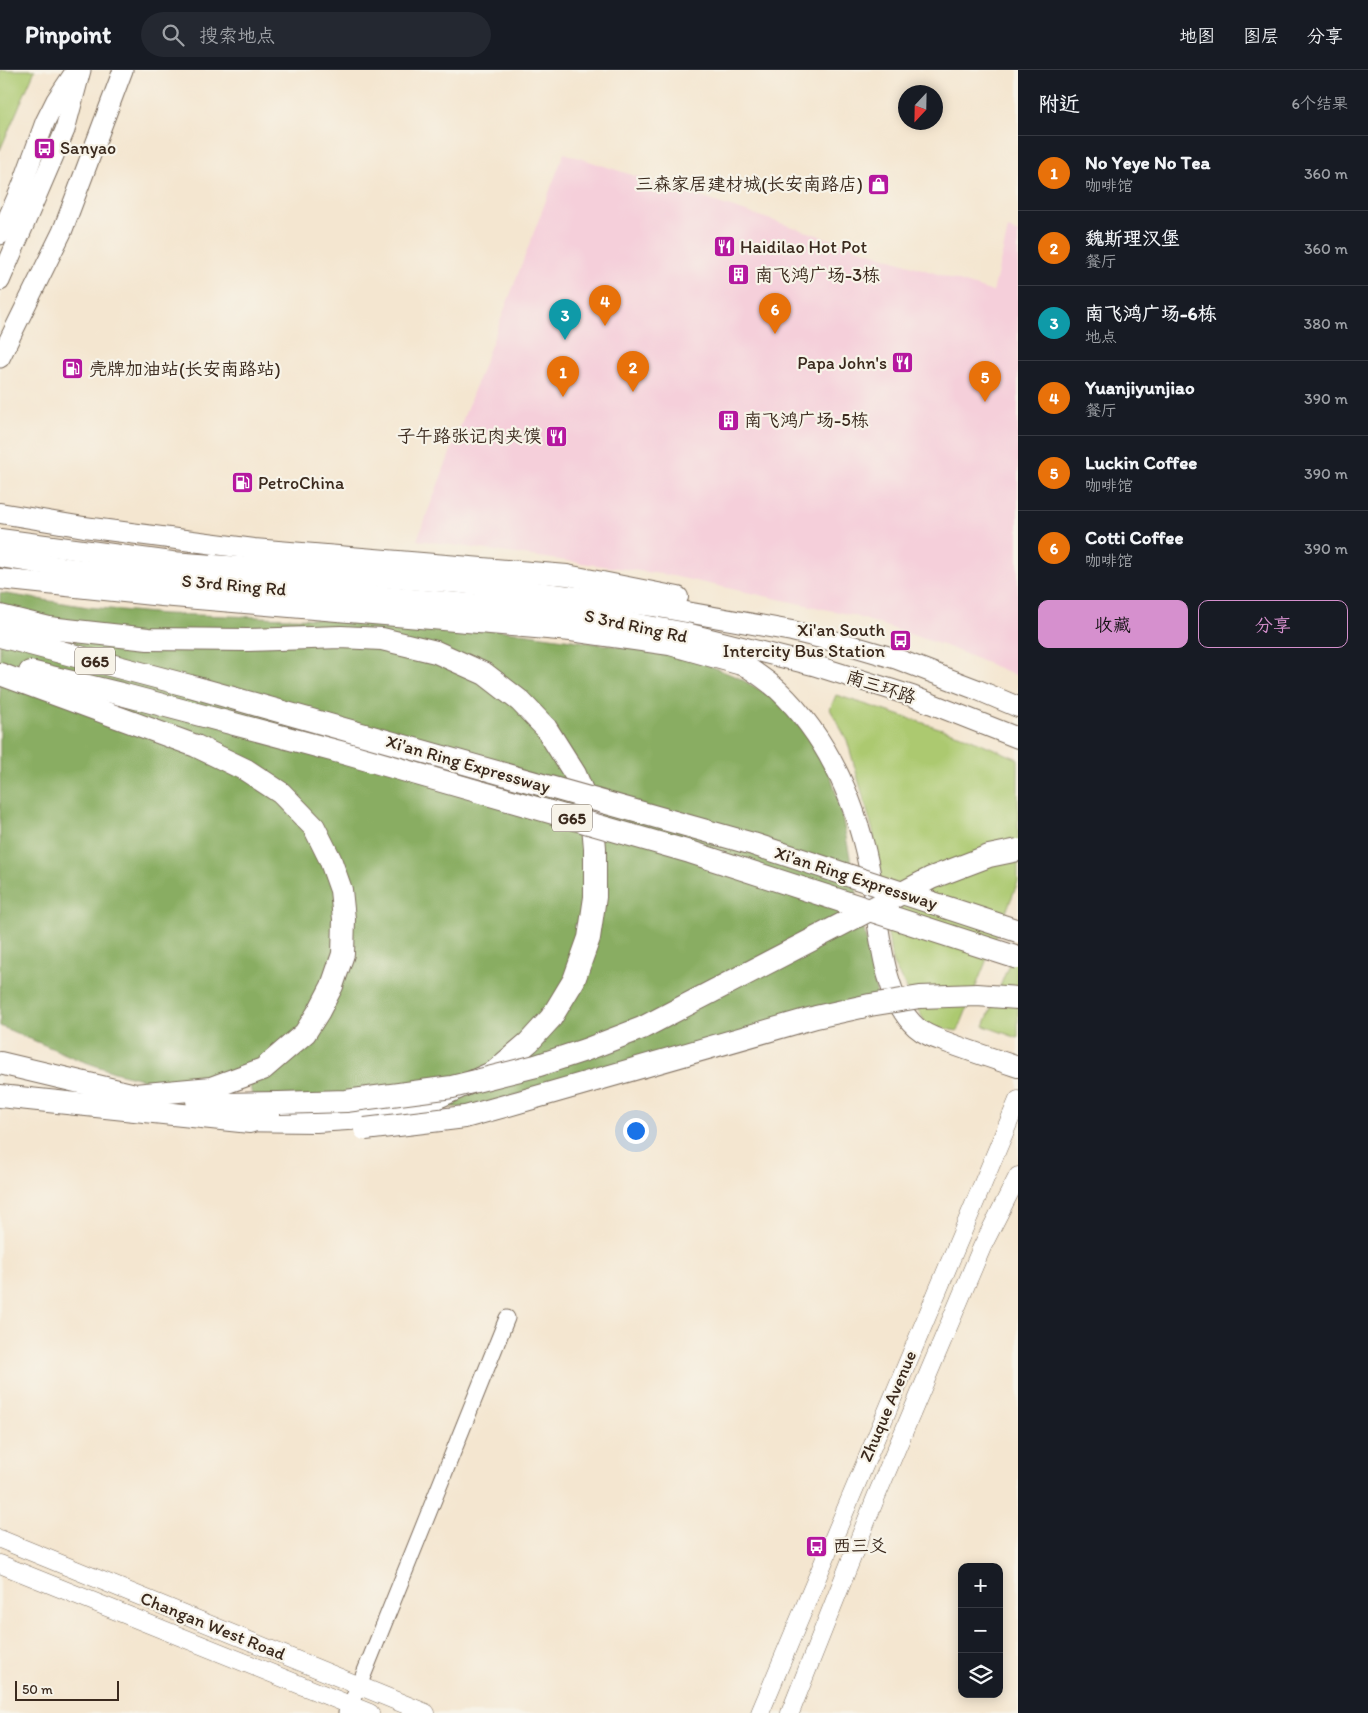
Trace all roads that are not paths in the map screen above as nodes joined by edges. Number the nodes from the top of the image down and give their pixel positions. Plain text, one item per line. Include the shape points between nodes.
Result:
1 (76, 70) edge
2 (81, 70) edge
3 (123, 70) edge
4 (0, 235) edge
5 (0, 281) edge
6 (0, 358) edge
7 (0, 513) edge
8 (0, 539) edge
9 (0, 557) edge
10 (0, 579) edge
11 (0, 616) edge
12 (792, 631) junction
13 (682, 632) junction
14 (0, 636) edge
15 (0, 665) edge
16 (745, 666) junction
17 (0, 674) edge
18 (1018, 707) edge
19 (1018, 738) edge
20 (1018, 850) edge
21 (1018, 931) edge
22 (1018, 958) edge
23 (1018, 998) edge
24 (0, 1063) edge
25 (1018, 1067) edge
26 (134, 1095) junction
27 (0, 1096) edge
28 (1018, 1100) edge
29 (235, 1120) junction
30 (1018, 1176) edge
31 (508, 1318) dead end
32 (0, 1538) edge
33 (0, 1564) edge
34 (359, 1686) junction
35 (348, 1709) edge
36 (370, 1713) edge
37 (426, 1713) edge
38 (760, 1713) edge
39 (790, 1713) edge

1 - 4 main road via 45,122
2 - 5 main road via 65,130
3 - 6 main road via 62,232
7 - 12 highway via 254,549 567,575 717,604
8 - 12 highway, S 3rd Ring Rd via 172,562 461,583 653,606
9 - 13 highway, S 3rd Ring Rd via 164,579 571,612
10 - 16 highway via 571,631 670,646
11 - 29 highway, bridge via 49,628 148,638 248,640 341,637 382,640 436,652 485,674 520,701 546,728 575,774 592,814 595,848 595,897 589,938 574,980 551,1018 529,1042 494,1072 395,1116 316,1121
12 - 18 highway, S 3rd Ring Rd via 897,659
13 - 16 highway, S 3rd Ring Rd
13 - 19 highway, 南三环路 via 813,665 912,696
14 - 21 highway, Xi'an Ring Expressway / G65, bridge via 753,844
15 - 22 highway, Xi'an Ring Expressway / G65, bridge via 328,749 690,852
16 - 25 highway, S 3rd Ring Rd via 778,690 808,723 842,783 871,875 888,980 906,1017 924,1034
17 - 26 highway via 196,746 246,770 281,793 314,827 342,890 343,954 332,986 304,1033 262,1070 211,1088
20 - 26 highway, bridge via 989,856 931,878 642,1028 536,1066 452,1087 346,1101 224,1104
23 - 29 highway, bridge via 977,995 920,997 870,1005 816,1017 465,1116 365,1129 304,1129
24 - 26 highway
27 - 29 highway
28 - 38 main road, Zhuque Avenue
30 - 39 main road, Zhuque Avenue via 978,1256 876,1497
31 - 34 street
32 - 34 main road, Changan West Road
33 - 35 main road, Changan West Road
34 - 35 street
34 - 37 main road, Changan West Road
35 - 36 main road, Changan West Road

